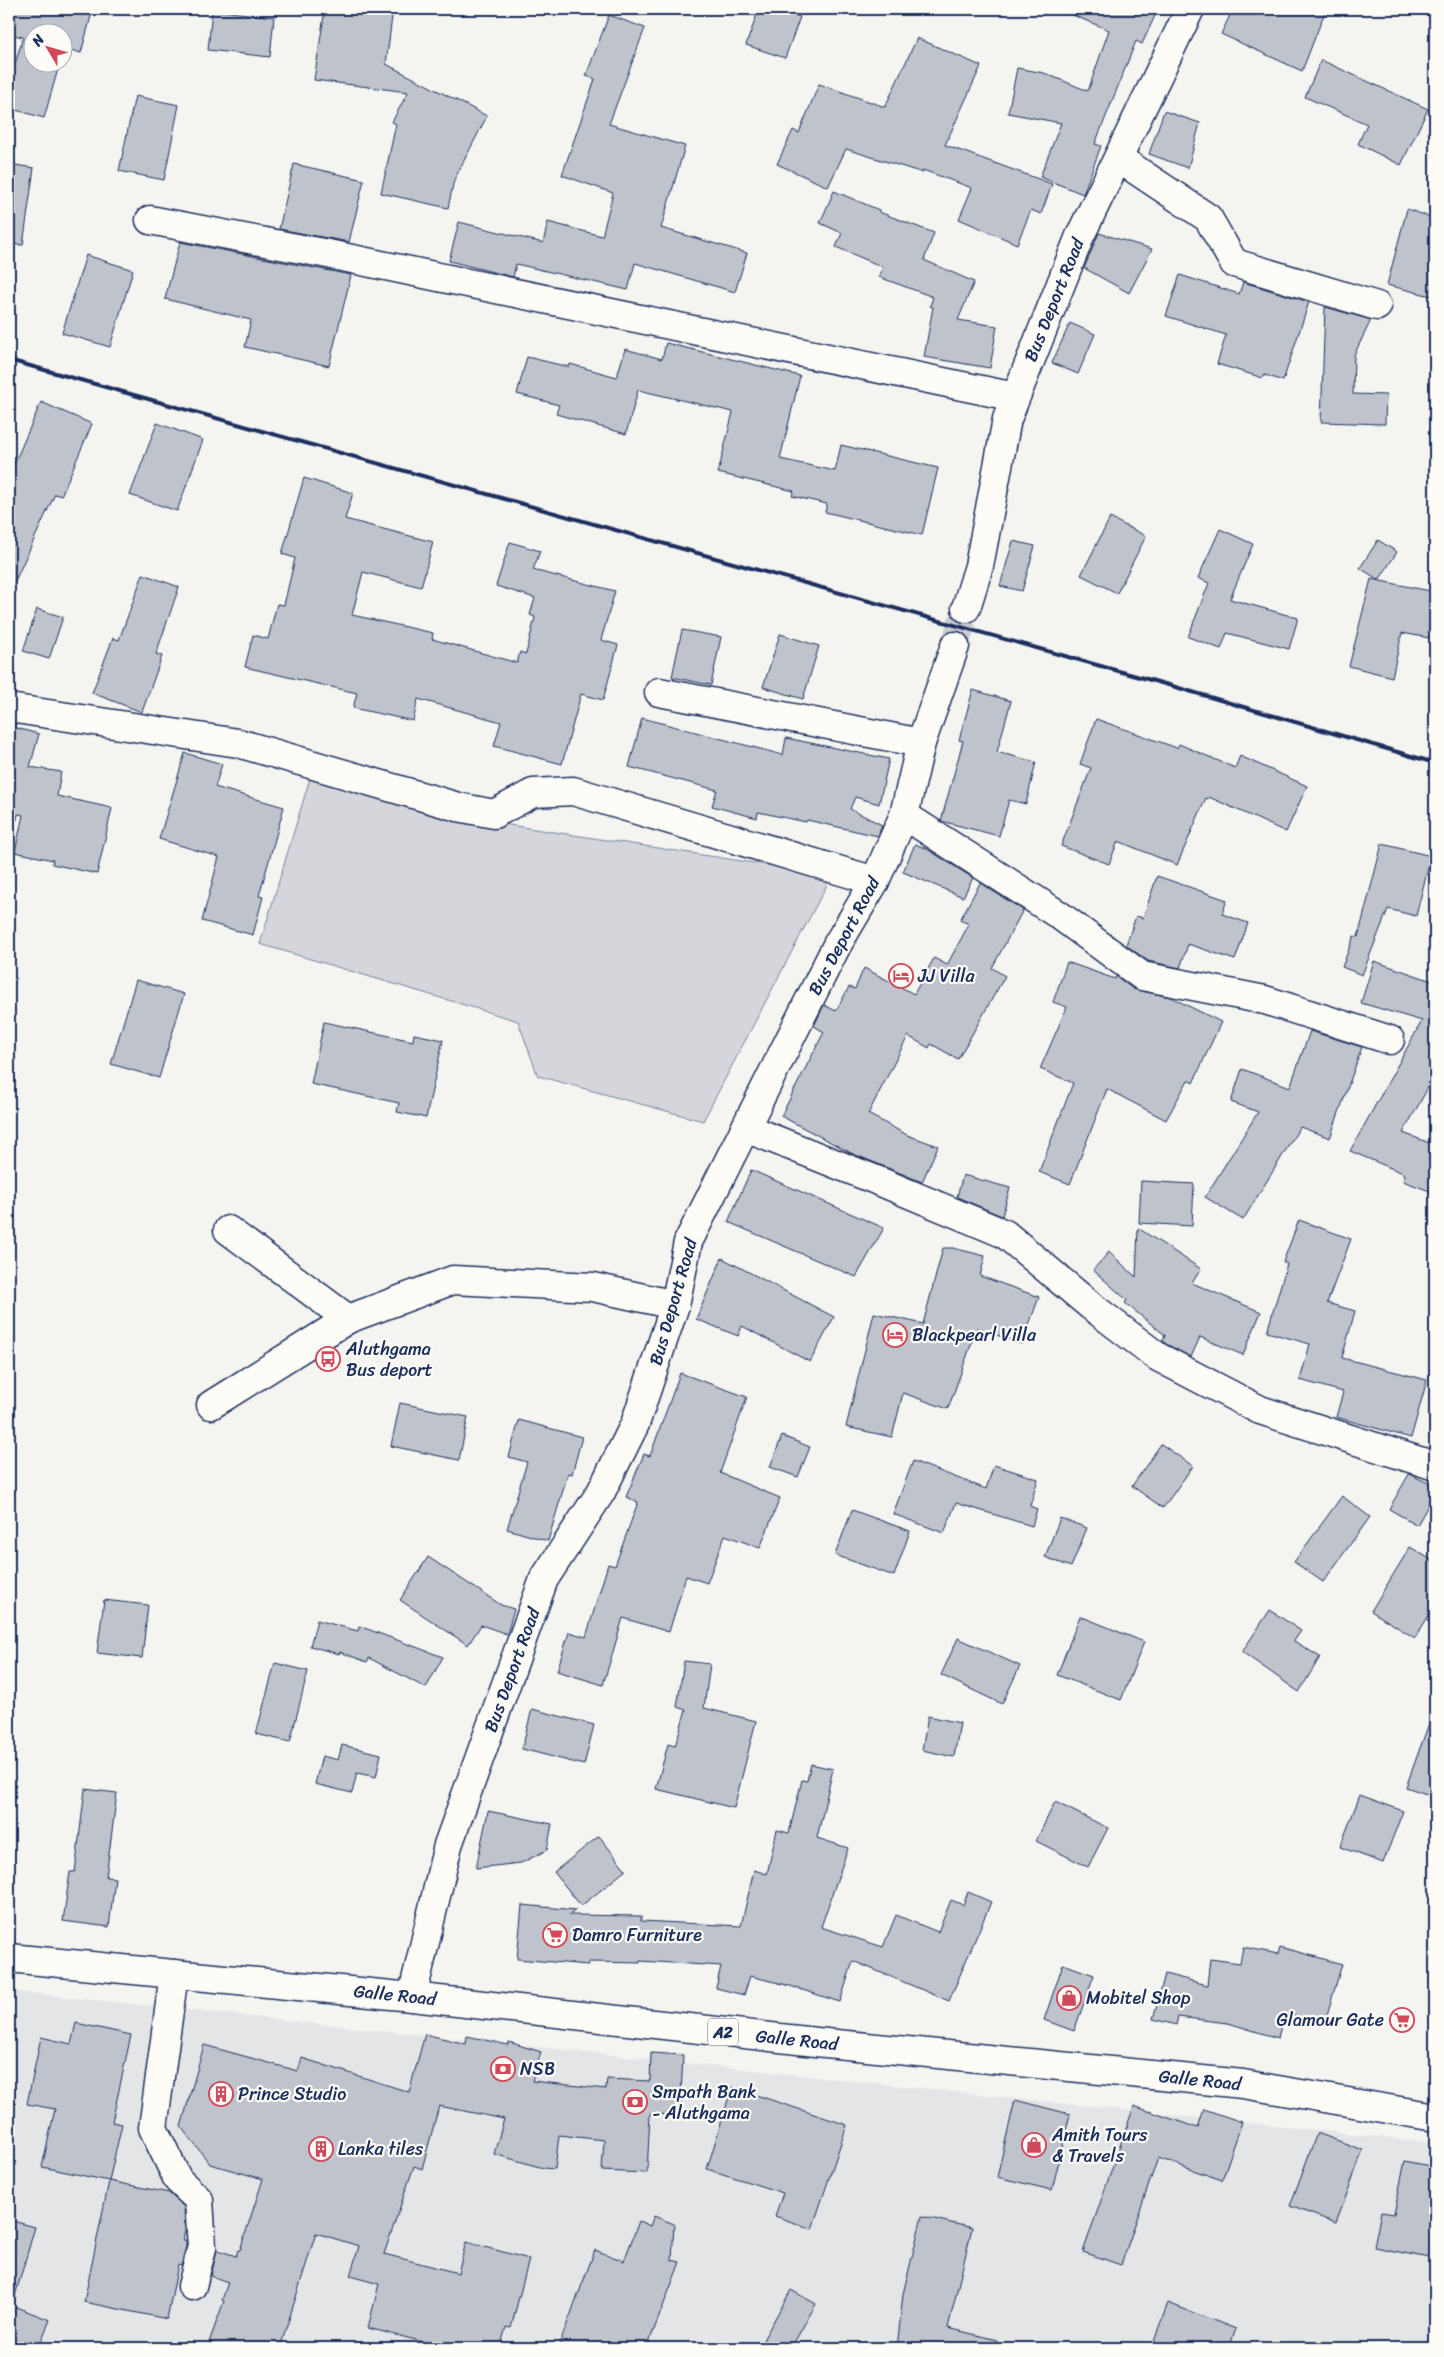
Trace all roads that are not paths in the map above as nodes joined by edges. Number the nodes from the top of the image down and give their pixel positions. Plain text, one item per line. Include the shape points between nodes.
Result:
1 (1190, 9) edge
2 (1118, 158) junction
3 (150, 220) dead end
4 (1377, 306) dead end
5 (1015, 397) junction
6 (966, 608) tunnel mouth
7 (955, 646) tunnel mouth
8 (659, 692) dead end
9 (9, 708) edge
10 (921, 742) junction
11 (904, 815) junction
12 (875, 881) junction
13 (1390, 1040) dead end
14 (746, 1128) junction
15 (228, 1230) dead end
16 (675, 1305) junction
17 (348, 1319) junction
18 (211, 1405) dead end
19 (1433, 1460) edge
20 (9, 1958) edge
21 (174, 1974) junction
22 (412, 1997) junction
23 (1435, 2117) edge
24 (192, 2286) dead end

1 - 2 main road, Bus Deport Road
2 - 4 main road via 1208,218 1234,263
2 - 5 main road, Bus Deport Road via 1080,236
3 - 5 main road
5 - 6 main road, Bus Deport Road via 1007,419 979,566
7 - 10 main road, Bus Deport Road
8 - 10 main road
9 - 12 main road via 238,743 458,807 494,814 533,793 573,791
10 - 11 main road, Bus Deport Road
11 - 12 main road, Bus Deport Road
11 - 13 main road via 1059,915 1142,976 1265,1000
12 - 14 main road, Bus Deport Road via 837,945
14 - 16 main road, Bus Deport Road via 688,1242
14 - 19 main road via 1005,1234 1158,1357 1260,1410
15 - 17 main road
16 - 17 main road via 593,1286 453,1280
16 - 22 main road, Bus Deport Road via 635,1424 601,1492 544,1579 448,1845
17 - 18 main road
20 - 21 main road, Galle Road / A2
21 - 22 main road, Galle Road / A2
21 - 24 main road via 153,2128 178,2180 199,2200 202,2248
22 - 23 main road, Galle Road / A2 via 816,2042 1243,2084

